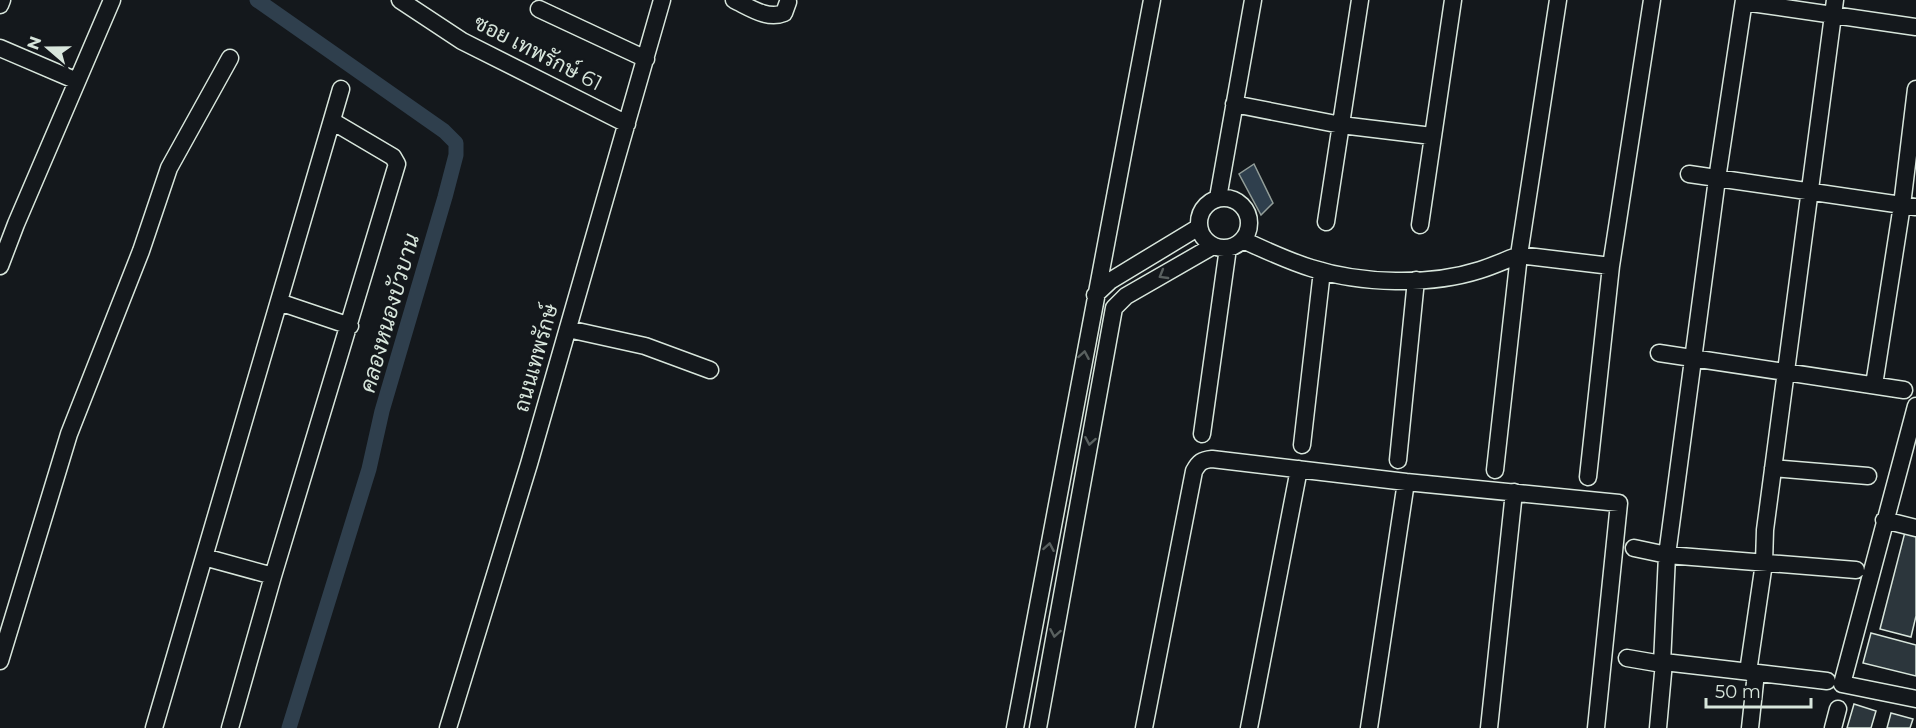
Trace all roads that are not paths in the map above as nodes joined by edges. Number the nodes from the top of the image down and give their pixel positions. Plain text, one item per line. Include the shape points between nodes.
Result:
1 (2, 0) edge
2 (112, 0) edge
3 (400, 0) edge
4 (662, 0) edge
5 (734, 0) edge
6 (1152, 0) edge
7 (1253, 0) edge
8 (1360, 0) edge
9 (1453, 0) edge
10 (1558, 0) edge
11 (1652, 0) edge
12 (1744, 1) edge
13 (788, 2) dead end
14 (0, 4) edge
15 (1834, 8) edge
16 (539, 9) dead end
17 (1916, 27) edge
18 (0, 48) edge
19 (230, 58) dead end
20 (646, 58) junction
21 (77, 81) junction
22 (341, 89) dead end
23 (1916, 89) edge
24 (1234, 104) junction
25 (332, 121) junction
26 (627, 124) junction
27 (1341, 125) junction
28 (1432, 136) junction
29 (1689, 174) dead end
30 (1717, 178) junction
31 (1808, 192) junction
32 (1218, 198) junction
33 (1909, 206) edge
34 (1326, 222) dead end
35 (1420, 225) dead end
36 (1199, 227) junction
37 (1243, 240) junction
38 (1221, 247) junction
39 (1519, 255) junction
40 (0, 266) edge
41 (1611, 266) junction
42 (1322, 271) junction
43 (1416, 280) junction
44 (1095, 295) junction
45 (279, 302) junction
46 (1114, 308) junction
47 (350, 326) junction
48 (568, 329) junction
49 (1659, 353) dead end
50 (1693, 358) junction
51 (710, 370) dead end
52 (1785, 372) junction
53 (1874, 385) junction
54 (1904, 390) dead end
55 (1916, 406) edge
56 (1202, 435) dead end
57 (1302, 445) dead end
58 (1398, 460) dead end
59 (1773, 468) junction
60 (1299, 469) junction
61 (1495, 471) dead end
62 (1868, 476) dead end
63 (1588, 477) dead end
64 (1406, 482) junction
65 (1514, 492) junction
66 (1884, 520) junction
67 (1916, 528) edge
68 (1634, 548) dead end
69 (1667, 555) junction
70 (204, 557) junction
71 (1764, 563) junction
72 (1857, 570) dead end
73 (273, 576) junction
74 (1627, 658) dead end
75 (0, 661) edge
76 (1663, 663) junction
77 (1752, 672) junction
78 (1835, 682) junction
79 (1916, 699) edge
80 (1838, 709) dead end
81 (154, 728) edge
82 (230, 728) edge
83 (448, 728) edge
84 (1015, 728) edge
85 (1038, 728) edge
86 (1144, 728) edge
87 (1249, 728) edge
88 (1369, 728) edge
89 (1489, 728) edge
90 (1596, 728) edge
91 (1658, 728) edge
92 (1750, 728) edge
93 (1833, 728) edge

1 - 14 street
2 - 21 street
3 - 26 street, ซอย เทพรักษ์ 61 via 462,41
4 - 20 street, ถนนเทพรักษ์
5 - 13 street via 769,16 784,13
6 - 44 street
7 - 24 street
8 - 27 street
9 - 28 street
10 - 39 street
11 - 41 street
12 - 15 street
12 - 30 street
15 - 17 street
15 - 31 street
16 - 20 street
18 - 21 street
19 - 75 street via 169,168 69,434
20 - 26 street, ถนนเทพรักษ์
21 - 40 street
22 - 25 street
23 - 33 street
24 - 27 street
24 - 32 street
25 - 45 street
25 - 47 street via 393,157 398,164
26 - 48 street, ถนนเทพรักษ์
27 - 28 street
27 - 34 street
28 - 35 street
29 - 30 street
30 - 31 street
30 - 50 street
31 - 33 street
31 - 52 street
32 - 36 street via 1204,207
32 - 37 street via 1234,199 1246,209 1250,225
33 - 53 street
36 - 38 street via 1204,239
36 - 44 street via 1110,280
37 - 38 street
37 - 42 street
38 -> 46 street via 1126,296
38 - 56 street
39 - 41 street
39 - 43 street via 1479,271
39 - 61 street
41 - 63 street
42 - 43 street via 1371,279
42 - 57 street
43 - 58 street
44 - 46 street
84 -> 44 street
45 - 47 street
45 - 70 street
46 -> 85 street
47 - 73 street
48 - 51 street via 645,346
48 - 83 street, ถนนเทพรักษ์
49 - 50 street
50 - 52 street
50 - 69 street
52 - 53 street
52 - 59 street
53 - 54 street
55 - 66 street
59 - 62 street
59 - 71 street
60 - 64 street
60 - 86 street via 1212,459 1198,463
60 - 87 street
64 - 65 street
64 - 88 street
65 - 89 street
65 - 90 street via 1619,503
66 - 67 street
66 - 78 street
68 - 69 street
69 - 71 street
69 - 76 street
70 - 73 street
70 - 81 street
71 - 72 street
71 - 77 street
73 - 82 street
74 - 76 street
76 - 77 street
76 - 91 street
77 - 78 street
77 - 92 street
78 - 79 street
80 - 93 street

